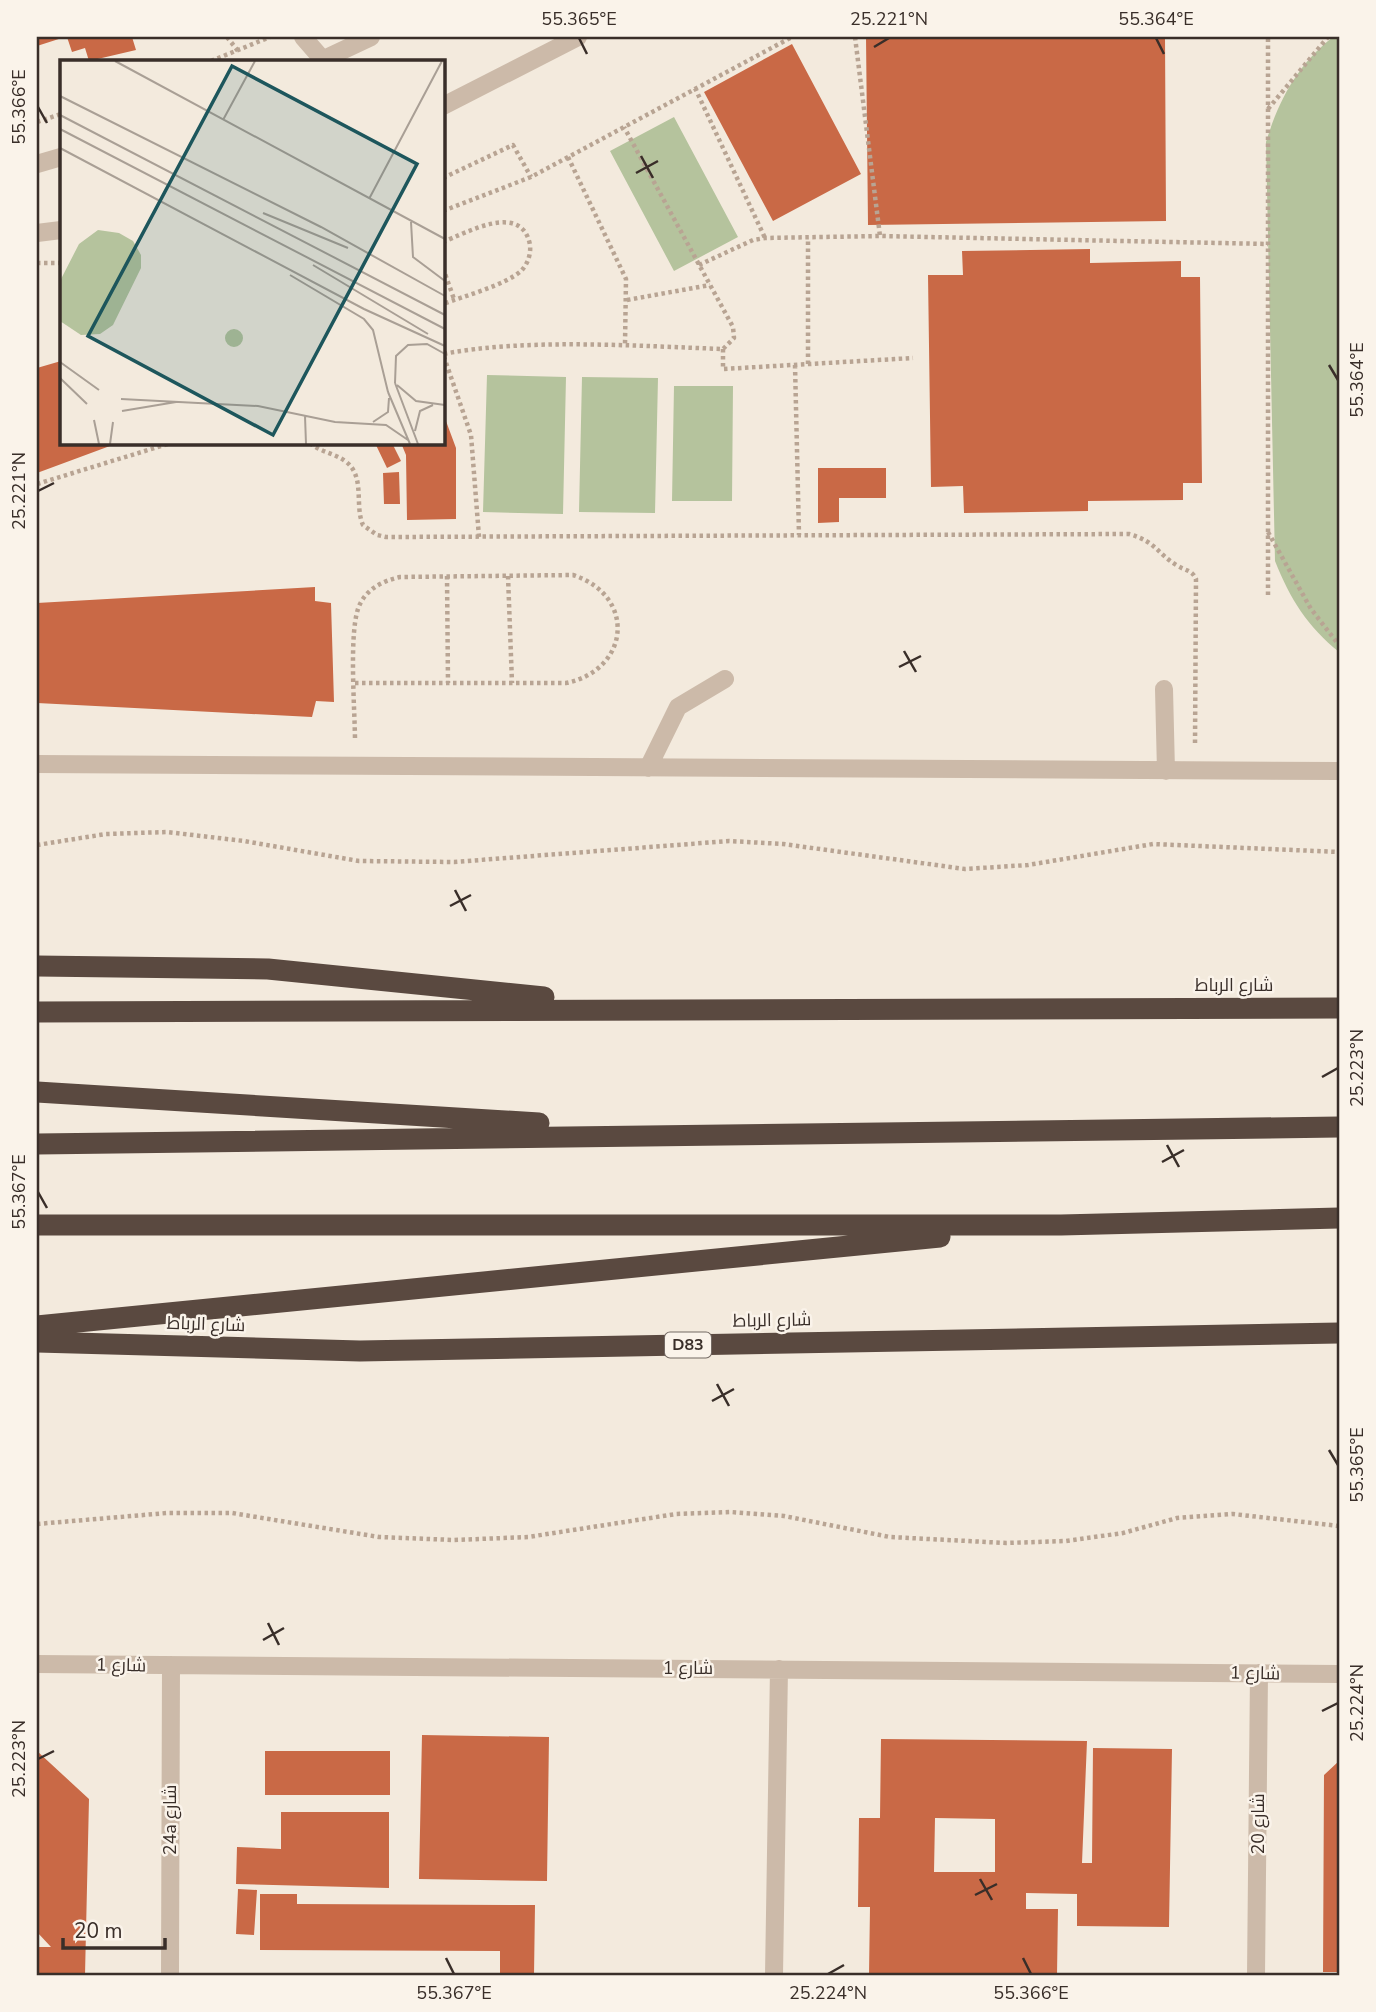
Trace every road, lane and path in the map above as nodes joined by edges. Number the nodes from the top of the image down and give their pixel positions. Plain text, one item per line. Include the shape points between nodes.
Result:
1 (228, 37) edge
2 (270, 37) edge
3 (303, 37) edge
4 (371, 37) edge
5 (578, 37) edge
6 (792, 37) edge
7 (855, 37) edge
8 (1268, 37) edge
9 (1328, 37) edge
10 (238, 51) junction
11 (214, 60) edge
12 (320, 60) edge
13 (323, 60) edge
14 (695, 88) junction
15 (444, 105) edge
16 (1268, 109) junction
17 (60, 114) edge
18 (37, 122) edge
19 (624, 128) junction
20 (60, 157) edge
21 (568, 157) junction
22 (37, 164) edge
23 (531, 177) junction
24 (444, 178) edge
25 (444, 211) edge
26 (60, 230) edge
27 (37, 233) edge
28 (880, 236) junction
29 (808, 237) junction
30 (765, 238) junction
31 (444, 242) edge
32 (1268, 244) junction
33 (37, 263) edge
34 (60, 264) edge
35 (699, 265) junction
36 (444, 271) edge
37 (710, 285) junction
38 (454, 299) junction
39 (627, 300) junction
40 (444, 304) edge
41 (625, 345) junction
42 (723, 349) junction
43 (444, 354) edge
44 (444, 357) edge
45 (913, 359) dead end
46 (808, 364) junction
47 (795, 365) junction
48 (168, 444) edge
49 (312, 444) edge
50 (37, 484) edge
51 (1268, 531) junction
52 (799, 535) junction
53 (479, 537) junction
54 (446, 576) junction
55 (508, 576) junction
56 (1268, 595) dead end
57 (1339, 645) edge
58 (725, 679) dead end
59 (355, 683) junction
60 (449, 683) junction
61 (512, 683) junction
62 (1164, 689) dead end
63 (37, 764) edge
64 (355, 766) junction
65 (648, 768) junction
66 (1166, 771) junction
67 (1195, 771) junction
68 (1339, 771) edge
69 (37, 845) edge
70 (1339, 852) edge
71 (37, 966) edge
72 (640, 1008) junction
73 (1339, 1008) edge
74 (37, 1012) edge
75 (37, 1092) edge
76 (1339, 1127) edge
77 (698, 1133) junction
78 (37, 1144) edge
79 (1339, 1218) edge
80 (37, 1225) edge
81 (1061, 1225) junction
82 (37, 1326) edge
83 (1339, 1333) edge
84 (37, 1342) edge
85 (37, 1524) edge
86 (1339, 1526) edge
87 (37, 1664) edge
88 (171, 1665) junction
89 (779, 1669) junction
90 (1259, 1673) junction
91 (1339, 1674) edge
92 (170, 1975) edge
93 (774, 1975) edge
94 (1256, 1975) edge

1 - 10 path
2 - 10 path
3 - 12 street
4 - 13 street
5 - 15 street
6 - 14 path
7 - 28 path
8 - 16 path
9 - 16 path
10 - 11 path
14 - 19 path
14 - 30 path
16 - 32 path
17 - 18 path
19 - 21 path
19 - 35 path
20 - 22 street
21 - 23 path
21 - 39 path via 622,268
23 - 24 path via 513,145
23 - 25 path
26 - 27 street
28 - 29 path
28 - 32 path
29 - 30 path
29 - 46 path
30 - 35 path
31 - 38 path via 503,221 521,229 530,246 520,272
32 - 51 path
33 - 34 path
35 - 37 path
36 - 38 path
37 - 39 path
37 - 42 path via 734,332 732,343
38 - 40 path
39 - 41 path
41 - 42 path
41 - 43 path via 482,348
42 - 47 path via 723,369
44 - 53 path via 471,435
45 - 46 path
46 - 47 path
47 - 52 path
48 - 50 path
49 - 53 path via 352,468 359,485 360,518 369,531 377,535
51 - 56 path
51 - 57 path via 1311,609
52 - 53 path
52 - 67 path via 1129,534 1149,540 1196,579
54 - 55 path
54 - 59 path via 385,581 361,601 355,615
54 - 60 path
55 - 61 path
55 - 61 path via 587,579 609,598 618,625 612,653 593,674 566,684
58 - 65 street via 678,707
59 - 60 path
59 - 64 path
60 - 61 path
62 - 66 street
63 - 64 street
64 - 65 street
65 - 66 street
66 - 67 street
67 - 68 street
69 - 70 path via 106,834 167,832 359,861 428,862 729,841 807,846 965,869 1028,865 1153,844
71 - 72 highway via 294,970
72 - 73 highway, شارع الرباط
72 - 74 highway, شارع الرباط
75 - 77 highway
76 - 77 highway
77 - 78 highway
79 - 81 highway
80 - 81 highway
81 - 82 highway
83 - 84 highway, شارع الرباط / D83 via 360,1351
85 - 86 path via 167,1513 232,1513 379,1537 454,1540 528,1537 676,1514 731,1512 784,1516 890,1537 1006,1543 1066,1541 1123,1533 1177,1518 1233,1514
87 - 88 street, شارع 1
88 - 89 street, شارع 1
88 - 92 street, 24a شارع
89 - 90 street, شارع 1
89 - 93 street
90 - 91 street, شارع 1
90 - 94 street, شارع 20

